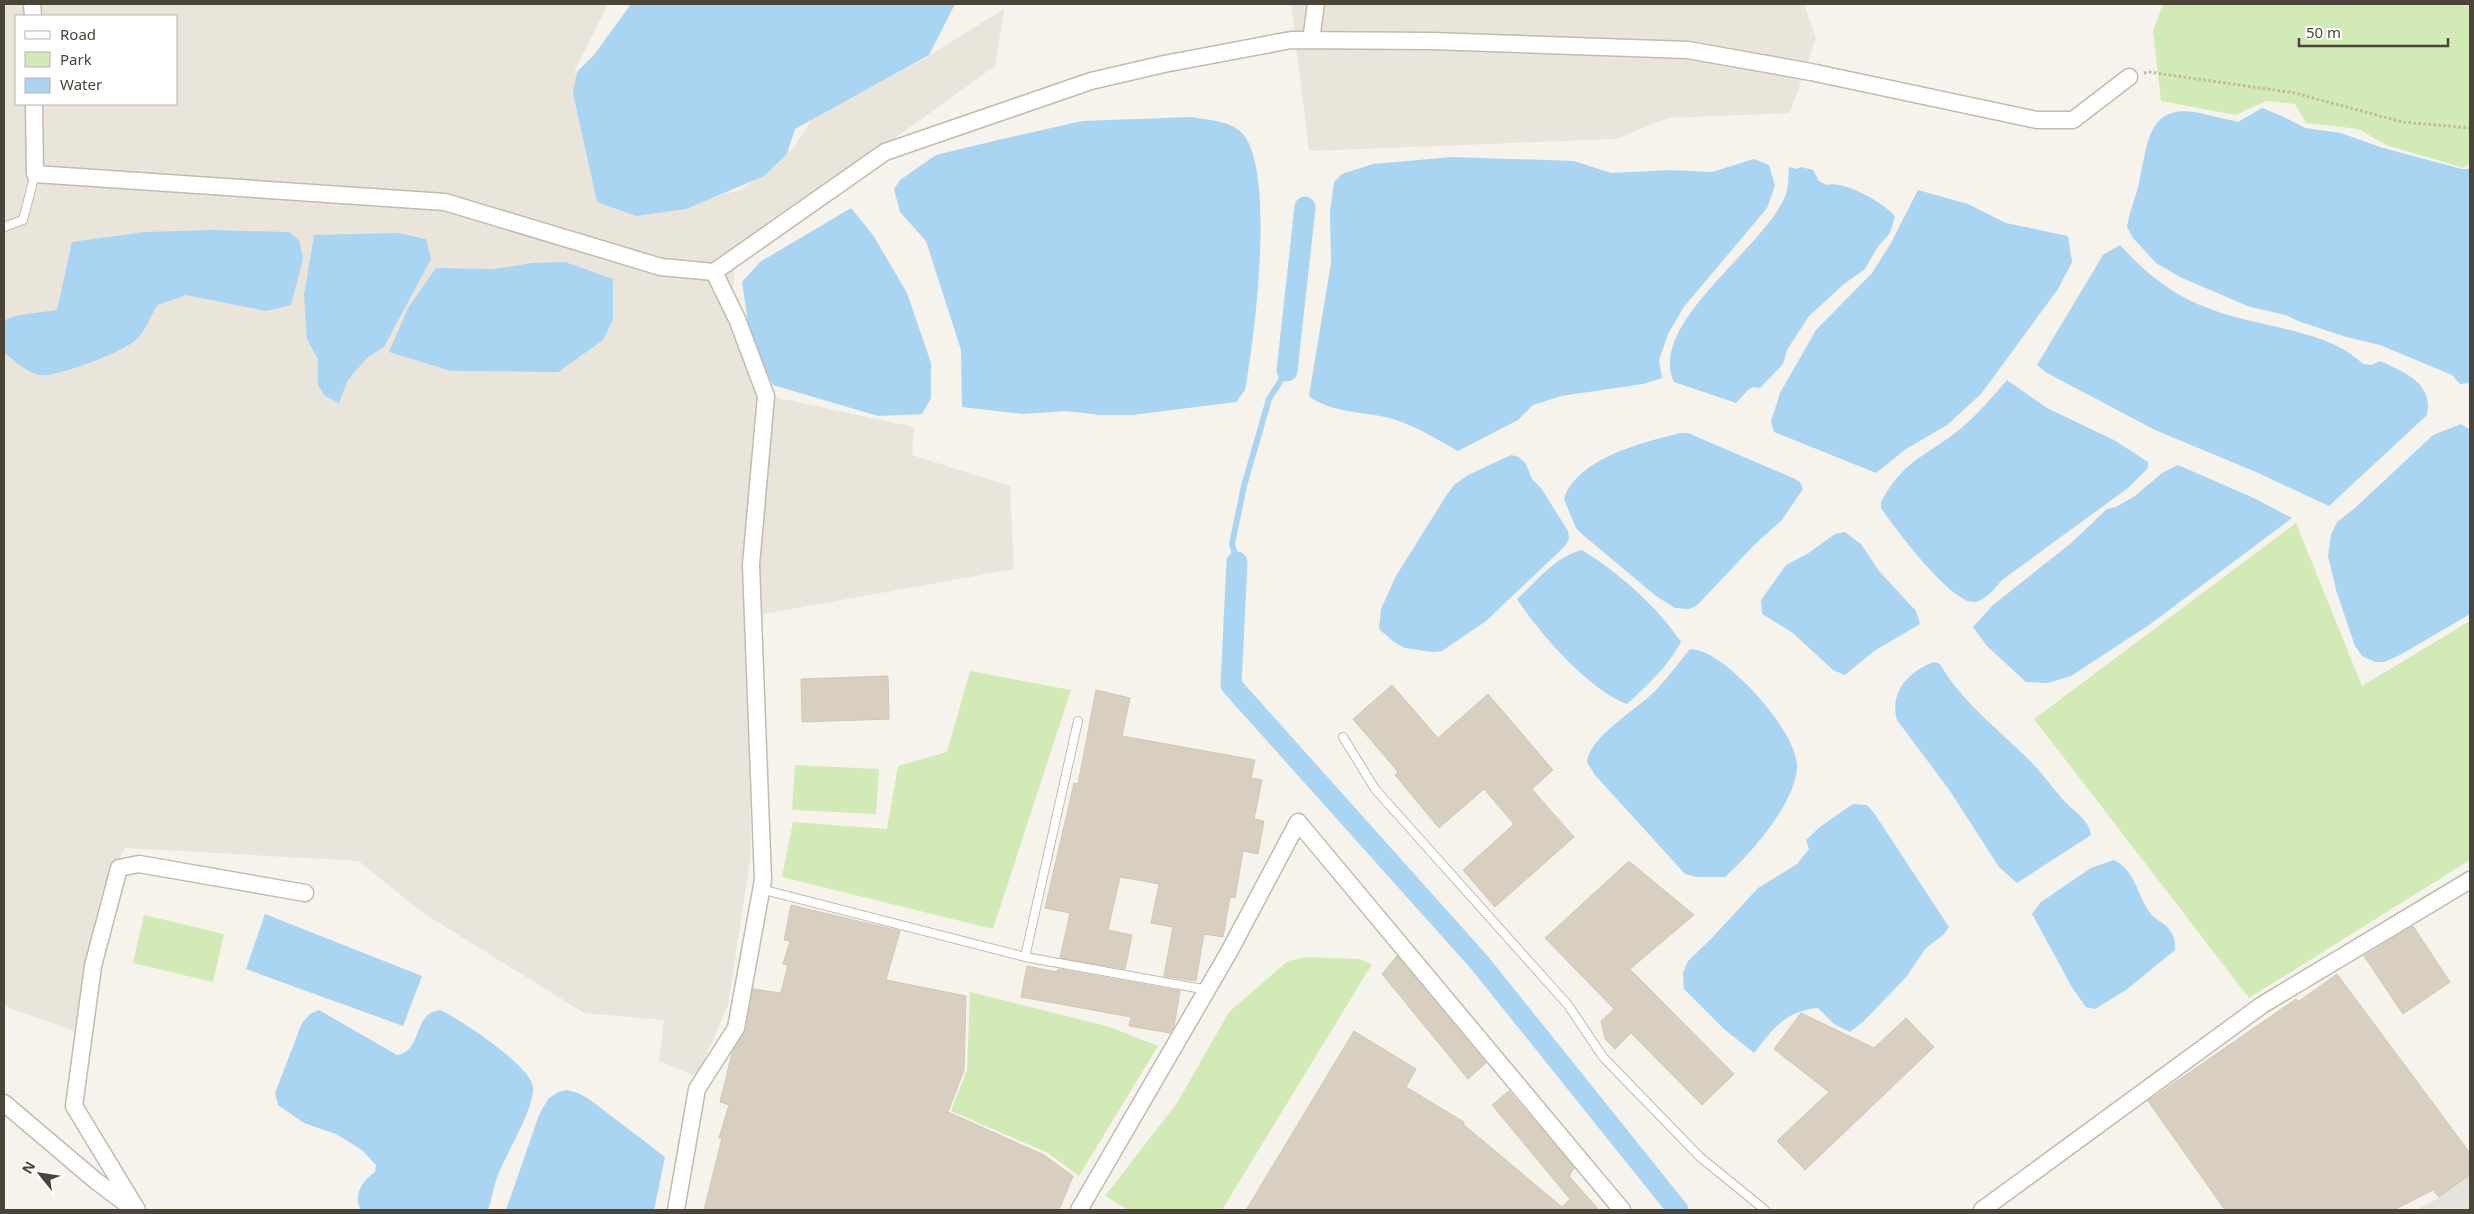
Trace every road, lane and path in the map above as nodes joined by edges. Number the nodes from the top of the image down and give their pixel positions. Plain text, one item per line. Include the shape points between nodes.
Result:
1 (1316, 4) edge
2 (1312, 40) junction
3 (2129, 77) joint
4 (34, 105) edge
5 (2470, 128) edge
6 (35, 174) junction
7 (4, 227) edge
8 (714, 272) junction
9 (1078, 721) dead end
10 (1344, 737) dead end
11 (2470, 880) edge
12 (762, 889) junction
13 (305, 893) dead end
14 (1025, 957) junction
15 (1208, 990) junction
16 (4, 1103) edge
17 (136, 1210) edge
18 (676, 1210) edge
19 (1079, 1210) edge
20 (1622, 1210) edge
21 (1765, 1210) edge
22 (1982, 1210) edge

1 - 2 street
2 - 3 street via 1688,50 1811,72 2037,120 2073,120
2 - 8 street via 1292,40 1164,64 1091,82 885,152
3 - 5 path via 2149,72 2295,93 2402,122
4 - 6 street
6 - 7 lane via 23,220
6 - 8 street via 445,202 661,267
8 - 12 street via 737,319 766,396 751,565
9 - 14 lane
10 - 21 lane via 1375,789 1568,1005 1603,1057 1700,1157
11 - 22 street via 2262,1005
12 - 14 lane
12 - 18 street via 736,1028 697,1088
13 - 17 street via 139,864 119,868 93,966 74,1106
14 - 15 lane
15 - 19 street
15 - 20 street via 1298,822
16 - 17 street via 96,1181

